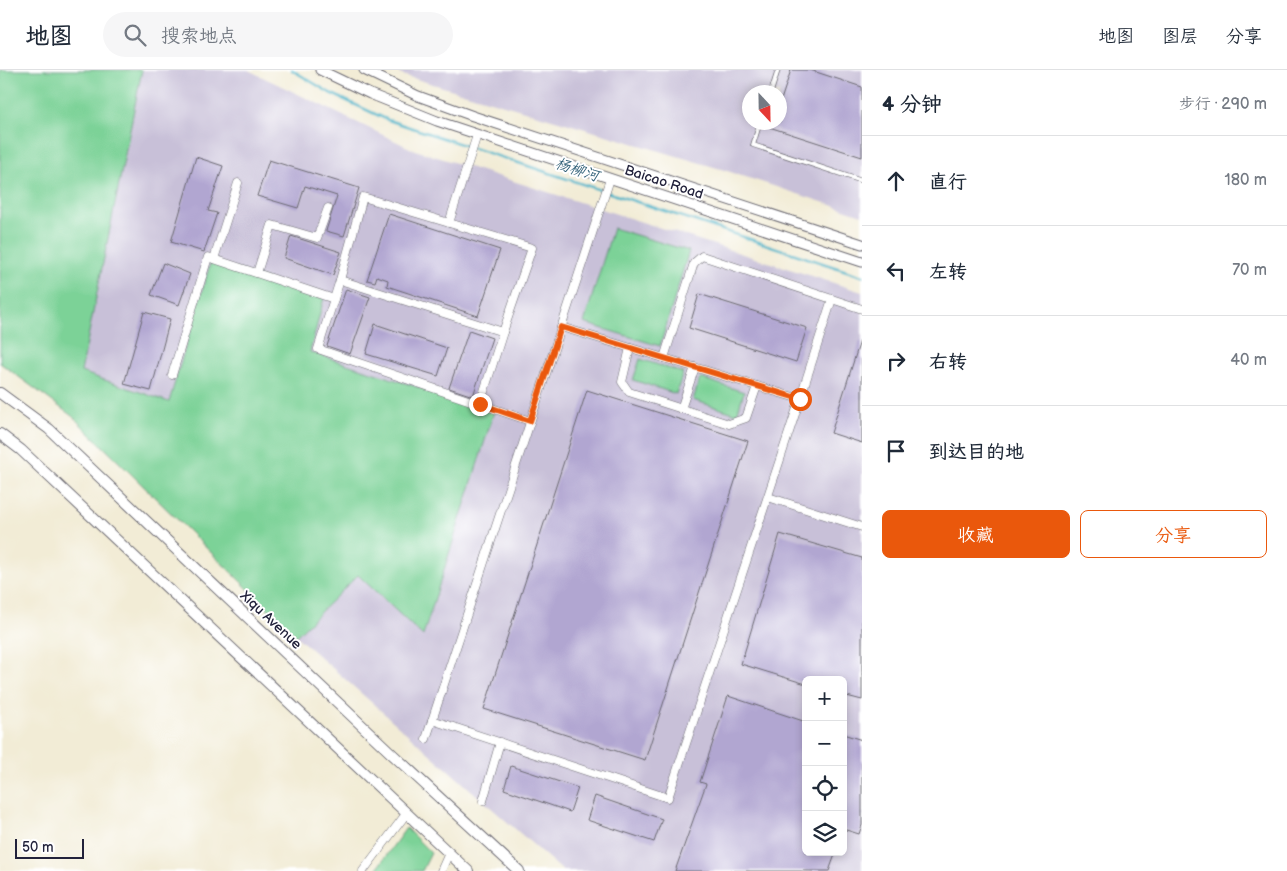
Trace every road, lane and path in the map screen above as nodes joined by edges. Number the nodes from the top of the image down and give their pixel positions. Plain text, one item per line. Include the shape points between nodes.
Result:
1 (320, 70) edge
2 (364, 70) edge
3 (778, 70) edge
4 (773, 85) edge
5 (758, 130) edge
6 (476, 139) junction
7 (862, 181) edge
8 (238, 183) dead end
9 (609, 183) junction
10 (328, 208) dead end
11 (449, 223) junction
12 (862, 244) edge
13 (214, 259) junction
14 (862, 262) edge
15 (257, 273) junction
16 (340, 280) junction
17 (334, 299) junction
18 (832, 299) junction
19 (862, 309) edge
20 (561, 327) junction
21 (503, 332) junction
22 (630, 348) junction
23 (664, 358) junction
24 (695, 367) junction
25 (172, 375) dead end
26 (757, 386) junction
27 (0, 393) edge
28 (800, 399) junction
29 (480, 404) junction
30 (681, 409) junction
31 (530, 421) junction
32 (0, 434) edge
33 (768, 497) junction
34 (862, 527) edge
35 (432, 720) junction
36 (426, 739) dead end
37 (500, 742) junction
38 (483, 800) dead end
39 (406, 814) junction
40 (448, 853) junction
41 (362, 871) edge
42 (441, 871) edge
43 (468, 871) edge
44 (519, 871) edge

1 - 6 street, Baicao Road
2 - 12 street, Baicao Road via 418,96 473,116
3 - 4 lane
5 - 7 lane via 753,145
6 - 9 street, Baicao Road
6 - 11 street
8 - 13 street
9 - 14 street, Baicao Road
9 - 20 street
10 - 15 street via 317,238 272,225
11 - 16 street via 363,197
11 - 21 street via 532,248
13 - 15 street
13 - 25 street via 208,257
15 - 17 street
16 - 17 street
16 - 21 street
17 - 29 street via 318,349
18 - 19 street
18 - 23 street via 702,256 694,263
18 - 28 street
20 - 22 street
20 - 31 street
21 - 29 street
22 - 23 street
22 - 30 street via 622,382 629,392
23 - 24 street
24 - 26 street
24 - 30 street
26 - 28 street
26 - 30 street via 746,418 729,424
27 - 44 main road, Xiqu Avenue via 49,429
28 - 33 street
29 - 31 street
31 - 35 street
32 - 39 main road via 29,456
33 - 34 street
33 - 37 street via 668,798
35 - 36 street
35 - 37 street
37 - 38 street
39 - 40 main road
39 - 41 street
40 - 42 street
40 - 43 main road

